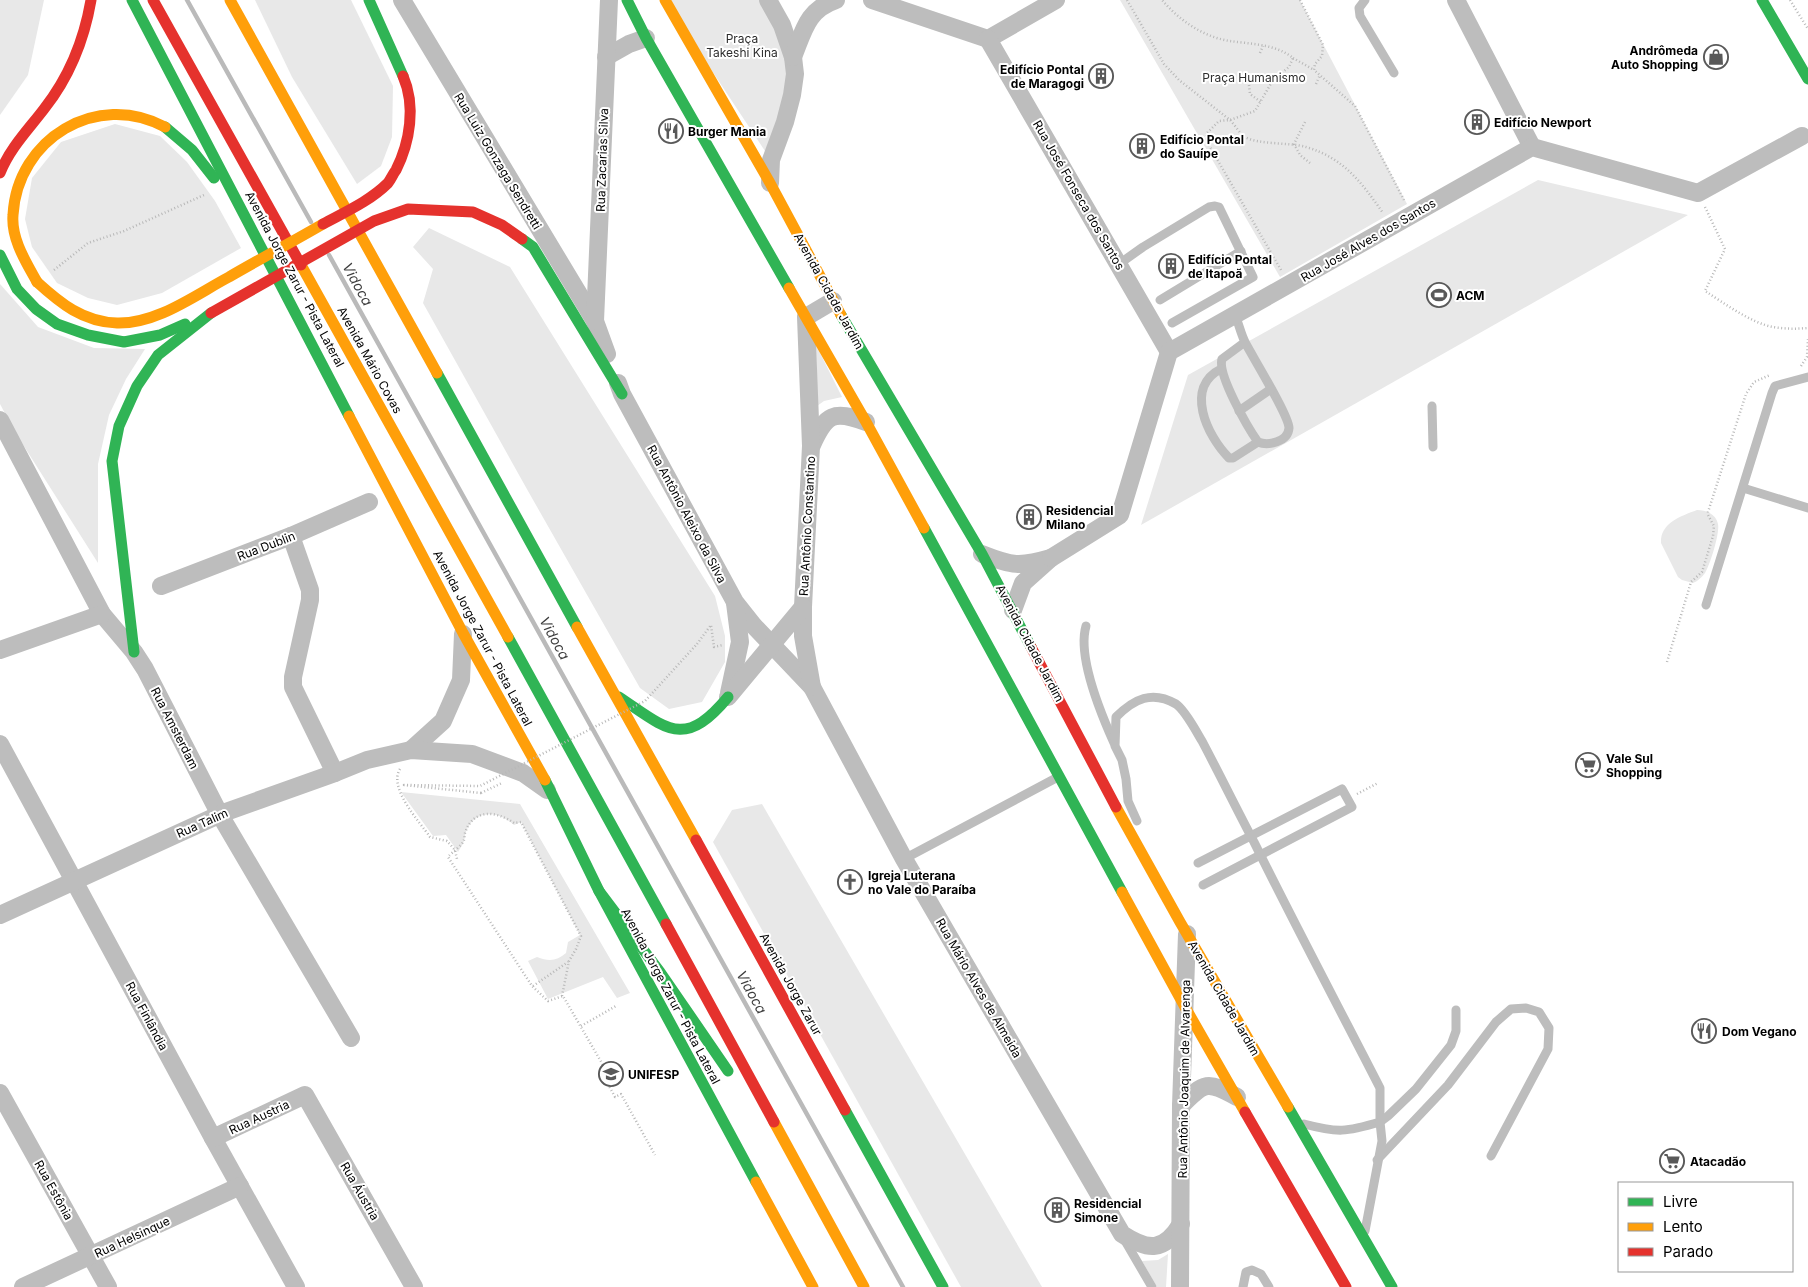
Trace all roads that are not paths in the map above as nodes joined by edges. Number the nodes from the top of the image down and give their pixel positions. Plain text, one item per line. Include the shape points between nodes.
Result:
1 (91, 0) edge
2 (132, 0) edge
3 (153, 0) edge
4 (369, 0) edge
5 (402, 0) edge
6 (609, 0) edge
7 (627, 0) edge
8 (665, 0) edge
9 (768, 0) edge
10 (836, 0) edge
11 (872, 0) edge
12 (1056, 0) edge
13 (1365, 0) edge
14 (1456, 0) edge
15 (1762, 0) edge
16 (231, 1) edge
17 (646, 38) junction
18 (988, 39) junction
19 (793, 57) junction
20 (606, 58) junction
21 (1394, 74) dead end
22 (1808, 79) edge
23 (1806, 131) edge
24 (1532, 147) junction
25 (0, 173) edge
26 (770, 183) junction
27 (251, 224) junction
28 (1241, 251) junction
29 (0, 255) edge
30 (1119, 264) junction
31 (1160, 300) dead end
32 (832, 301) junction
33 (211, 312) junction
34 (1235, 315) junction
35 (806, 317) junction
36 (595, 321) junction
37 (1172, 323) dead end
38 (1245, 342) junction
39 (1169, 352) junction
40 (1221, 368) junction
41 (1808, 377) edge
42 (1271, 389) junction
43 (622, 394) junction
44 (1432, 406) dead end
45 (1239, 411) junction
46 (0, 420) edge
47 (866, 422) junction
48 (1258, 442) junction
49 (812, 446) junction
50 (1433, 447) dead end
51 (1742, 488) junction
52 (369, 502) dead end
53 (1808, 508) edge
54 (291, 536) junction
55 (982, 554) junction
56 (1051, 558) junction
57 (161, 586) dead end
58 (734, 602) junction
59 (1706, 606) dead end
60 (802, 607) junction
61 (1013, 610) junction
62 (102, 614) junction
63 (1086, 626) dead end
64 (463, 633) junction
65 (771, 644) junction
66 (0, 650) edge
67 (134, 652) junction
68 (812, 686) junction
69 (616, 695) junction
70 (728, 697) junction
71 (0, 744) edge
72 (1115, 746) junction
73 (409, 758) junction
74 (335, 774) junction
75 (1060, 776) junction
76 (553, 795) junction
77 (220, 815) junction
78 (1141, 828) dead end
79 (1250, 836) junction
80 (1260, 855) junction
81 (904, 859) junction
82 (1158, 864) dead end
83 (1198, 864) dead end
84 (75, 882) junction
85 (1203, 885) dead end
86 (599, 891) junction
87 (0, 915) edge
88 (1184, 928) junction
89 (1185, 1007) junction
90 (1456, 1010) dead end
91 (351, 1038) dead end
92 (732, 1077) dead end
93 (0, 1093) edge
94 (305, 1095) joint
95 (1237, 1096) junction
96 (749, 1101) dead end
97 (1181, 1106) junction
98 (1296, 1122) junction
99 (1380, 1122) junction
100 (213, 1138) junction
101 (1491, 1156) dead end
102 (1377, 1160) junction
103 (240, 1186) junction
104 (1182, 1224) junction
105 (1122, 1234) junction
106 (1364, 1238) junction
107 (843, 1249) junction
108 (91, 1256) junction
109 (24, 1287) edge
110 (108, 1287) edge
111 (296, 1287) edge
112 (414, 1287) edge
113 (813, 1287) edge
114 (864, 1287) edge
115 (943, 1287) edge
116 (1152, 1287) edge
117 (1180, 1287) edge
118 (1243, 1287) edge
119 (1270, 1287) edge
120 (1346, 1287) edge
121 (1392, 1287) edge

1 - 25 main road via 80,52 69,74 11,150
2 - 27 main road, Avenida Jorge Zarur - Pista Lateral
3 - 107 main road, Avenida Mário Covas via 562,734
4 - 27 main road, bridge via 406,84 410,105 409,130 400,161 389,182 365,201 174,307 147,319 118,323 89,318 61,304 38,282 20,249 13,218 17,188 33,156 57,133 82,118 119,112 144,117 178,135
5 - 36 street, Rua Luiz Gonzaga Sendretti
6 - 20 street, Rua Zacarias Silva
7 - 17 main road
8 - 26 main road, Avenida Cidade Jardim
9 - 19 street via 782,25
10 - 19 street via 813,13
11 - 18 street
12 - 18 street
13 - 21 lane via 1359,8 1360,16
14 - 24 street
15 - 22 main road
16 - 69 main road
17 - 20 street
17 - 35 main road
18 - 30 street, Rua José Fonseca dos Santos
19 - 26 street via 792,95 772,160
20 - 36 street, Rua Zacarias Silva
23 - 24 street via 1698,193
24 - 34 street, Rua José Alves dos Santos
26 - 32 main road, Avenida Cidade Jardim
27 - 64 main road, Avenida Jorge Zarur - Pista Lateral
28 - 30 lane via 1219,207 1215,206 1143,246
28 - 31 lane
28 - 37 lane via 1253,277
29 - 33 main road via 17,289 36,309 57,324 88,336 124,342 151,337
30 - 39 street, Rua José Fonseca dos Santos
32 - 35 street
32 - 55 main road, Avenida Cidade Jardim
33 - 43 main road, bridge via 374,221 408,209 472,212 502,225 533,247
33 - 67 main road via 158,355 137,386 119,426 112,461
34 - 38 lane
34 - 39 street, Rua José Alves dos Santos
35 - 47 main road
35 - 49 street, Rua Antônio Constantino
36 - 43 street, Rua Antônio Aleixo da Silva
38 - 40 lane via 1222,359
38 - 42 lane
39 - 56 street via 1120,515
40 - 45 lane
40 - 48 lane via 1212,373 1204,385 1202,406 1207,427 1229,458
41 - 51 lane via 1775,386
42 - 45 lane
42 - 48 lane via 1289,429 1284,438 1275,443
43 - 58 street, Rua Antônio Aleixo da Silva
44 - 50 lane
45 - 48 lane
46 - 62 street, Rua Amsterdam
47 - 49 street, Rua Antônio Constantino via 850,416 827,419
47 - 75 main road
49 - 60 street, Rua Antônio Constantino
51 - 53 lane
51 - 59 lane
52 - 54 street, Rua Dublin
54 - 57 street, Rua Dublin
54 - 74 street via 310,590 293,687
55 - 56 street via 1013,565 1028,565
55 - 61 main road, Avenida Cidade Jardim
56 - 61 street via 1023,583
58 - 65 street, Rua Antônio Aleixo da Silva
58 - 70 street via 740,642
60 - 65 street, Rua Antônio Constantino
60 - 68 street, Rua Antônio Constantino
61 - 88 main road, Avenida Cidade Jardim via 1123,820
62 - 66 street
62 - 67 street, Rua Amsterdam
63 - 72 lane via 1084,649 1099,710
64 - 73 street, Rua Talim via 461,680 443,721
64 - 76 main road, Avenida Jorge Zarur - Pista Lateral
65 - 68 street, Rua Antônio Aleixo da Silva
65 - 70 street, Rua Antônio Constantino
67 - 77 street, Rua Amsterdam
68 - 81 street, Rua Mário Alves de Almeida
69 - 70 main road via 669,728 681,730 695,728 713,715
69 - 115 main road, Avenida Jorge Zarur
71 - 84 street, Rua Finlândia
72 - 78 lane via 1124,769 1128,801
72 - 79 lane via 1116,717 1123,710 1146,696 1177,705 1193,726
73 - 74 street, Rua Talim via 367,760
73 - 76 street, Rua Talim via 472,754 523,773
74 - 77 street, Rua Talim
75 - 81 lane
75 - 89 main road
76 - 86 main road, Avenida Jorge Zarur - Pista Lateral
77 - 84 street, Rua Talim
77 - 91 street, Rua Amsterdam
79 - 80 lane
79 - 80 lane via 1342,789 1348,799 1352,807
79 - 83 lane
80 - 85 lane
80 - 99 lane via 1380,1088
81 - 105 street, Rua Mário Alves de Almeida
82 - 88 lane
84 - 87 street, Rua Talim
84 - 100 street, Rua Finlândia
86 - 92 main road via 660,972
86 - 113 main road, Avenida Jorge Zarur - Pista Lateral
88 - 89 street, Rua Antônio Joaquim de Alvarenga
88 - 98 main road, Avenida Cidade Jardim
89 - 95 main road
89 - 97 street, Rua Antônio Joaquim de Alvarenga
90 - 99 lane via 1457,1024 1452,1045 1416,1090
93 - 108 street, Rua Estônia
94 - 100 street, Rua Austria
94 - 112 street, Rua Áustria
95 - 97 street via 1212,1085 1202,1087
95 - 120 main road
96 - 107 main road
97 - 104 street, Rua Antônio Joaquim de Alvarenga
98 - 99 lane via 1330,1131 1351,1130
98 - 106 main road, Avenida Cidade Jardim
99 - 102 lane via 1382,1141
100 - 103 street, Rua Finlândia
101 - 102 lane via 1548,1049 1549,1028 1538,1012 1526,1008 1511,1009 1496,1022 1448,1085
102 - 106 lane
103 - 108 street, Rua Helsinque
103 - 111 street, Rua Finlândia
104 - 105 street via 1162,1245 1151,1247 1135,1243
104 - 117 street, Rua Antônio Joaquim de Alvarenga
105 - 116 lane, Rua Mário Alves de Almeida
106 - 121 main road, Avenida Cidade Jardim
107 - 114 main road
108 - 109 street, Rua Helsinque
108 - 110 street, Rua Estônia
118 - 119 lane via 1246,1272 1252,1270 1261,1274

